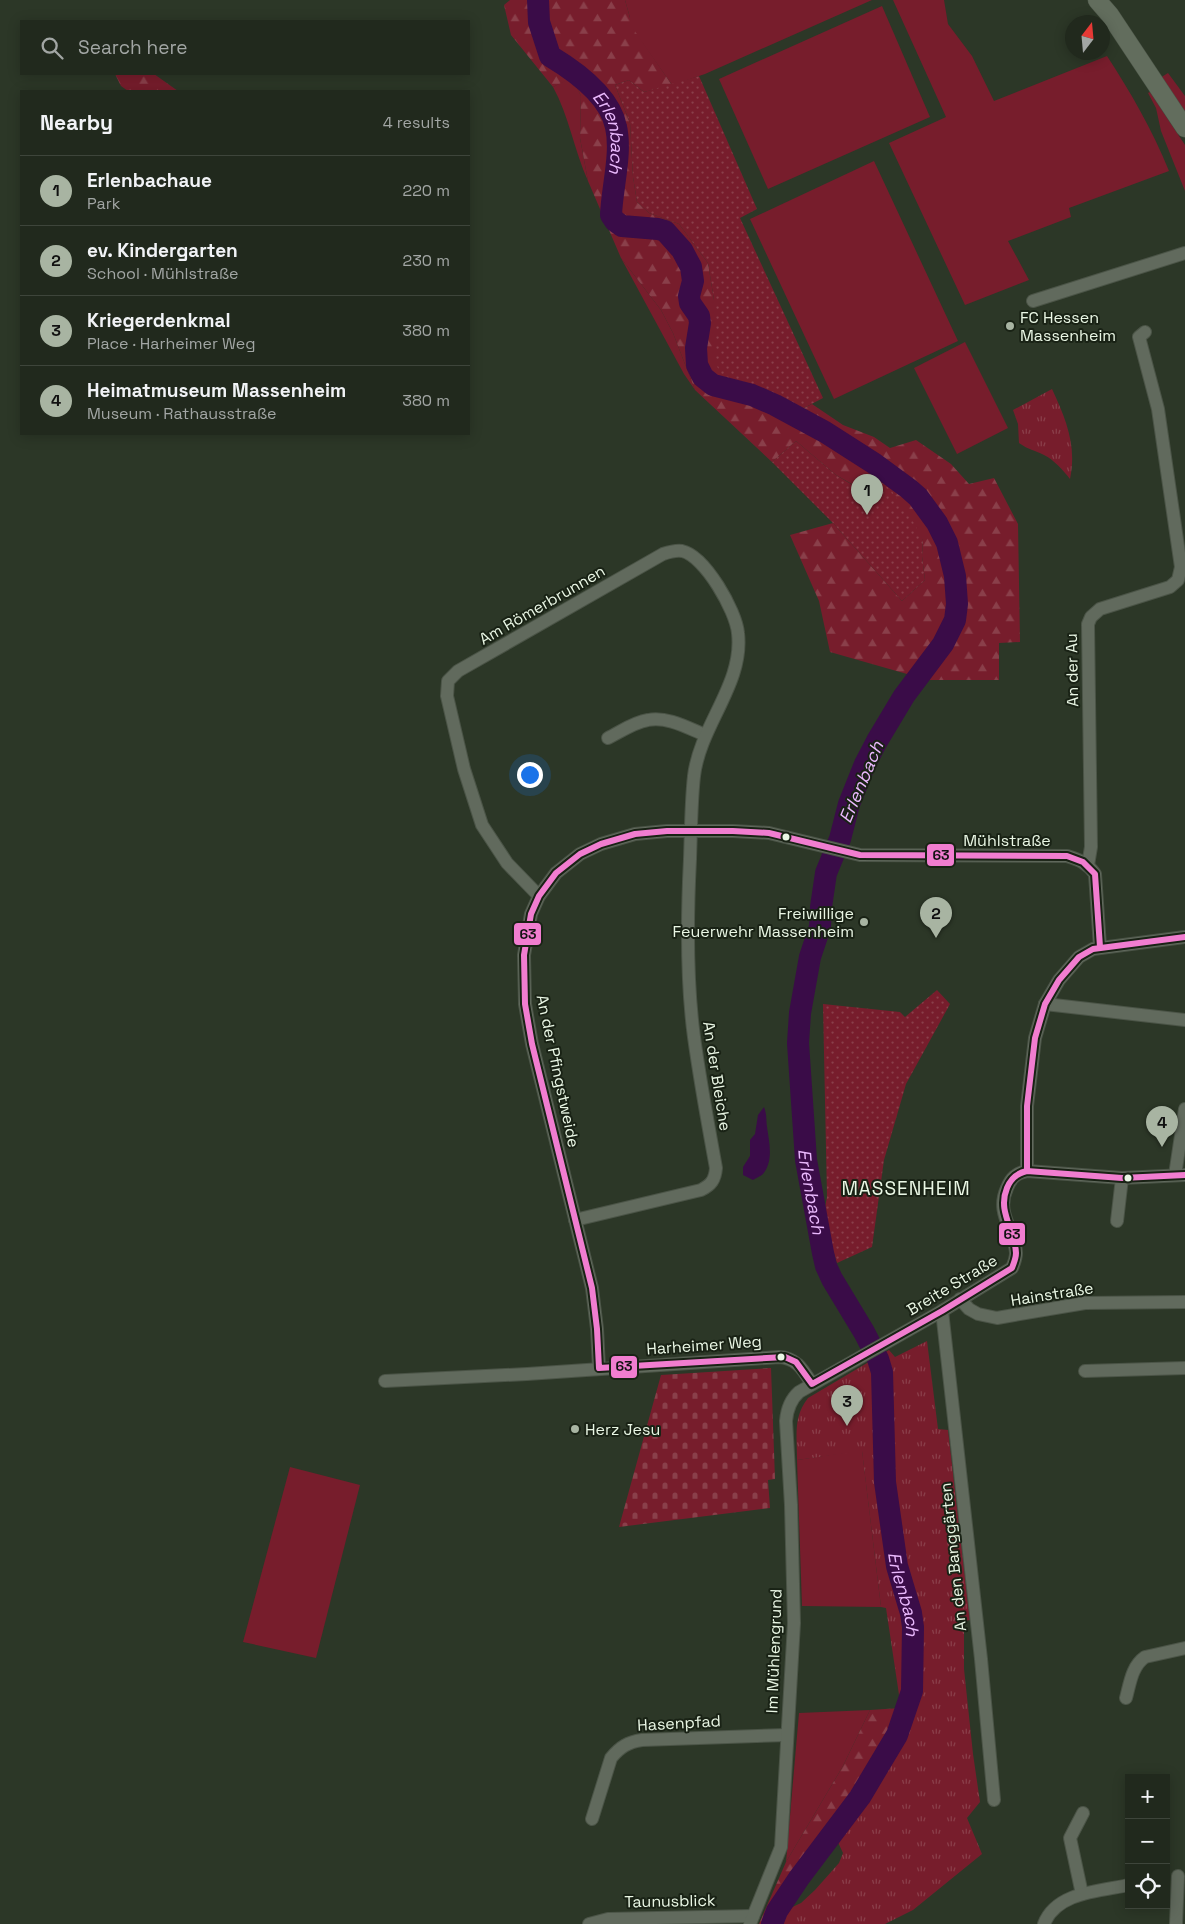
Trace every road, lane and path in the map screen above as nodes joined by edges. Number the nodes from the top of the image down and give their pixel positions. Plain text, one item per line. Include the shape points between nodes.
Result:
1 (1097, 0) edge
2 (1185, 128) edge
3 (1185, 253) edge
4 (1034, 301) dead end
5 (1145, 332) dead end
6 (705, 734) junction
7 (608, 738) dead end
8 (691, 830) junction
9 (811, 844) joint
10 (1088, 865) junction
11 (539, 896) junction
12 (1185, 937) edge
13 (1100, 947) junction
14 (1045, 1004) junction
15 (1185, 1020) edge
16 (1185, 1109) edge
17 (1027, 1171) junction
18 (1180, 1175) edge
19 (1122, 1178) junction
20 (575, 1220) junction
21 (1117, 1221) dead end
22 (960, 1300) junction
23 (1185, 1302) edge
24 (942, 1311) junction
25 (599, 1368) junction
26 (1185, 1368) edge
27 (1085, 1371) dead end
28 (385, 1381) dead end
29 (812, 1384) junction
30 (1185, 1648) edge
31 (1126, 1698) dead end
32 (787, 1735) junction
33 (994, 1800) dead end
34 (1083, 1813) dead end
35 (592, 1819) dead end
36 (1176, 1876) edge
37 (1125, 1886) edge
38 (1082, 1894) junction
39 (751, 1920) edge
40 (589, 1924) edge
41 (1044, 1924) edge
42 (1176, 1924) edge

1 - 2 main road
3 - 4 street
5 - 10 street, An der Au via 1139,337 1158,409 1181,567 1178,580 1170,587 1100,609 1088,624 1091,847
6 - 7 street via 666,720 653,719
6 - 8 street, Am Römerbrunnen via 695,767
6 - 11 street, Am Römerbrunnen via 733,676 738,632 730,605 720,589 700,564 682,552 664,554 453,674 446,685 447,696 477,813 498,852
8 - 9 street, An der Pfingstweide via 762,832
8 - 11 street, An der Pfingstweide via 635,834 590,848 562,867
8 - 20 street, An der Bleiche via 690,997 715,1176 708,1187 700,1190
9 - 10 street, Mühlstraße via 875,856 1067,856
10 - 13 street via 1095,874
11 - 20 street, An der Pfingstweide via 525,940 525,1004
12 - 13 street
13 - 14 street via 1086,952 1070,965
14 - 15 street
14 - 17 street via 1030,1070
16 - 18 street
17 - 19 street
17 - 22 street, Breite Straße via 1012,1178 1003,1199 1003,1211 1015,1245 1016,1259 1012,1268
18 - 19 street
19 - 21 street
20 - 25 street, An der Pfingstweide via 594,1299
22 - 23 street, Hainstraße via 978,1314 997,1318 1085,1303
22 - 24 street, Breite Straße
24 - 29 street, Breite Straße
24 - 33 street, An den Banggärten
25 - 28 street, Harheimer Weg
25 - 29 street, Harheimer Weg via 779,1357 796,1362
26 - 27 street
29 - 32 street, Im Mühlengrund via 794,1397 787,1411 794,1612
30 - 31 street via 1140,1661
32 - 35 street, Hasenpfad via 632,1741 611,1758
32 - 39 street, Im Mühlengrund via 780,1852
34 - 38 street via 1070,1838
36 - 42 street
37 - 38 street
38 - 41 street via 1061,1903
39 - 40 street, Taunusblick via 608,1918

